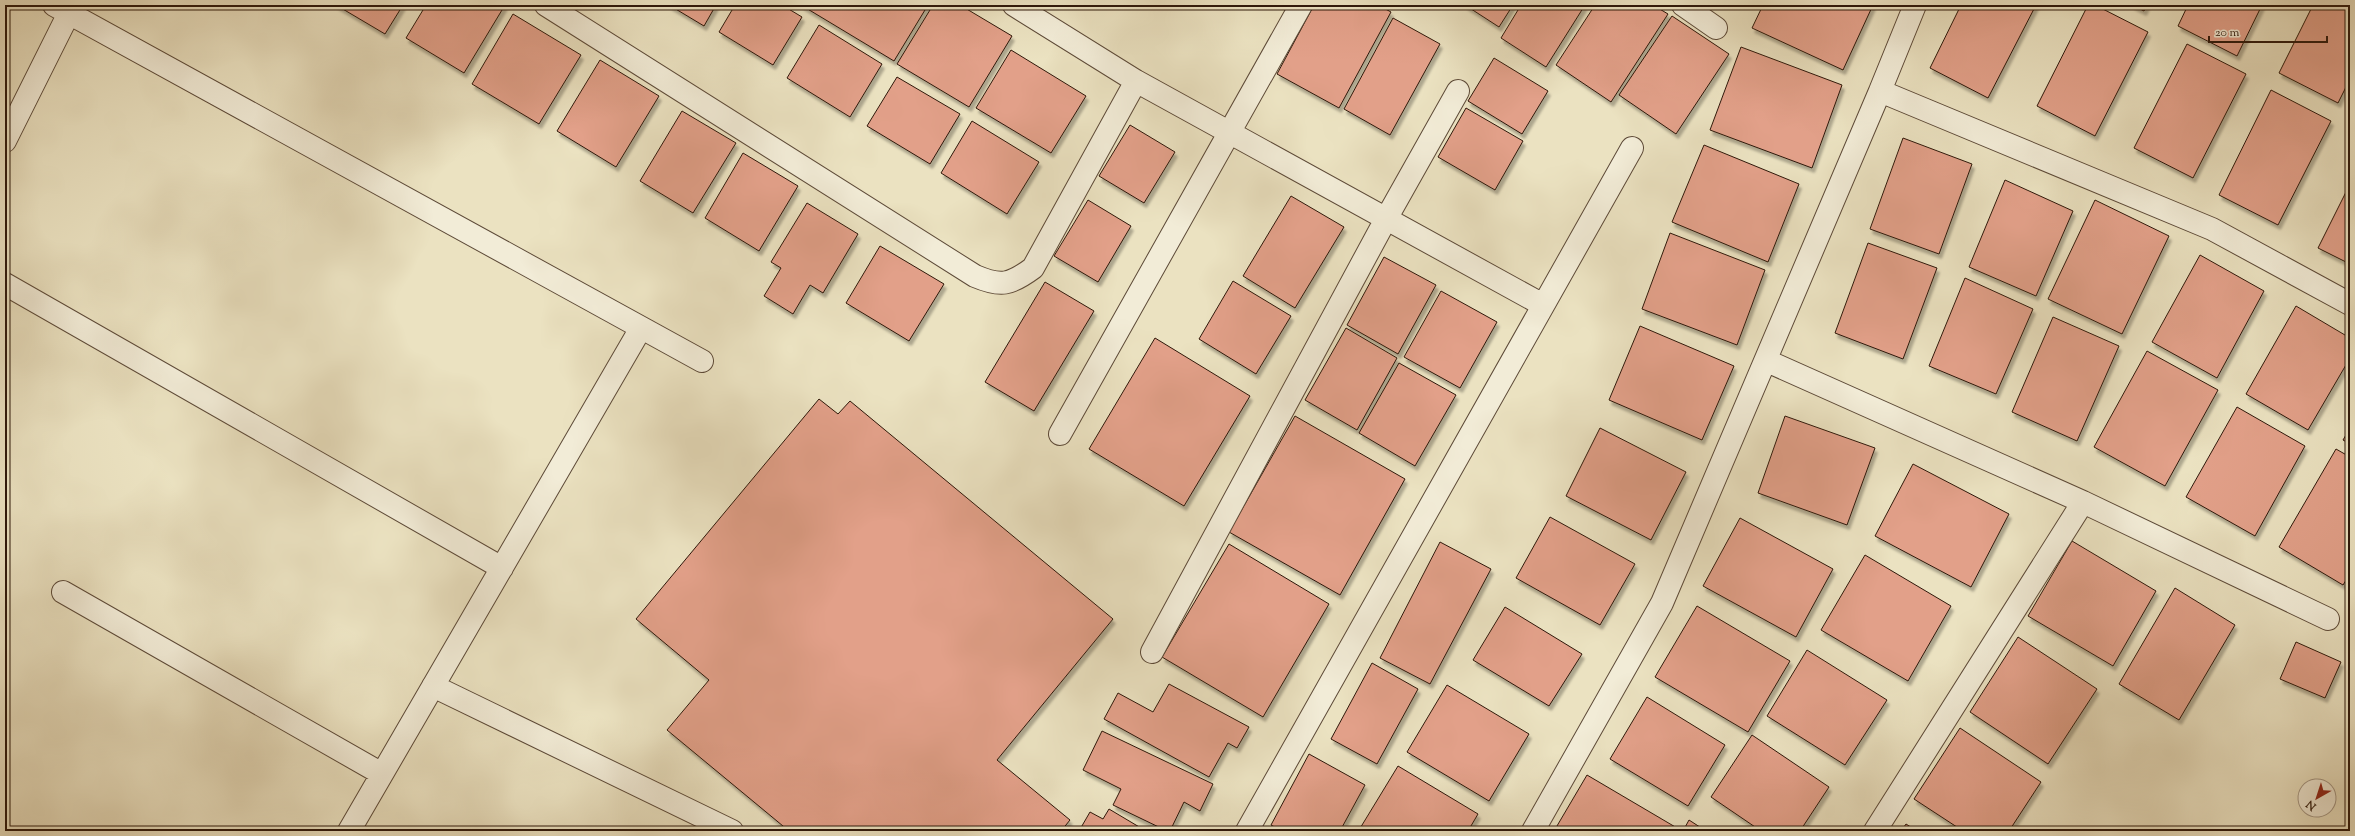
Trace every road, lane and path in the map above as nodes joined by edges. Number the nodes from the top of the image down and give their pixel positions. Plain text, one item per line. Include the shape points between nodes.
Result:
1 (546, 5) edge
2 (1014, 5) edge
3 (1301, 5) edge
4 (1683, 5) edge
5 (1915, 5) edge
6 (61, 9) edge
7 (1716, 28) dead end
8 (1136, 80) junction
9 (1458, 91) dead end
10 (1880, 91) junction
11 (1229, 132) junction
12 (5, 141) edge
13 (1632, 148) dead end
14 (1386, 219) junction
15 (5, 284) edge
16 (2350, 304) edge
17 (1543, 305) junction
18 (641, 328) junction
19 (702, 361) dead end
20 (1767, 361) junction
21 (1060, 434) dead end
22 (2083, 502) junction
23 (502, 568) junction
24 (63, 592) dead end
25 (2328, 619) dead end
26 (1152, 652) dead end
27 (434, 686) junction
28 (382, 774) junction
29 (349, 831) edge
30 (732, 831) edge
31 (1247, 831) edge
32 (1533, 831) edge
33 (1875, 831) edge

1 - 8 street via 975,276 994,284 1017,280 1033,268
2 - 8 street
3 - 11 street
4 - 7 street
5 - 10 street
6 - 12 street
6 - 18 street
8 - 11 street
9 - 14 street
10 - 16 street via 2212,229
10 - 20 street
11 - 14 street
11 - 21 street
13 - 17 street
14 - 17 street
14 - 26 street
15 - 23 street
17 - 31 street
18 - 19 street
18 - 23 street
20 - 22 street
20 - 32 street via 1662,603
22 - 25 street
22 - 33 street
23 - 27 street
24 - 28 street
27 - 28 street
27 - 30 street
28 - 29 street

